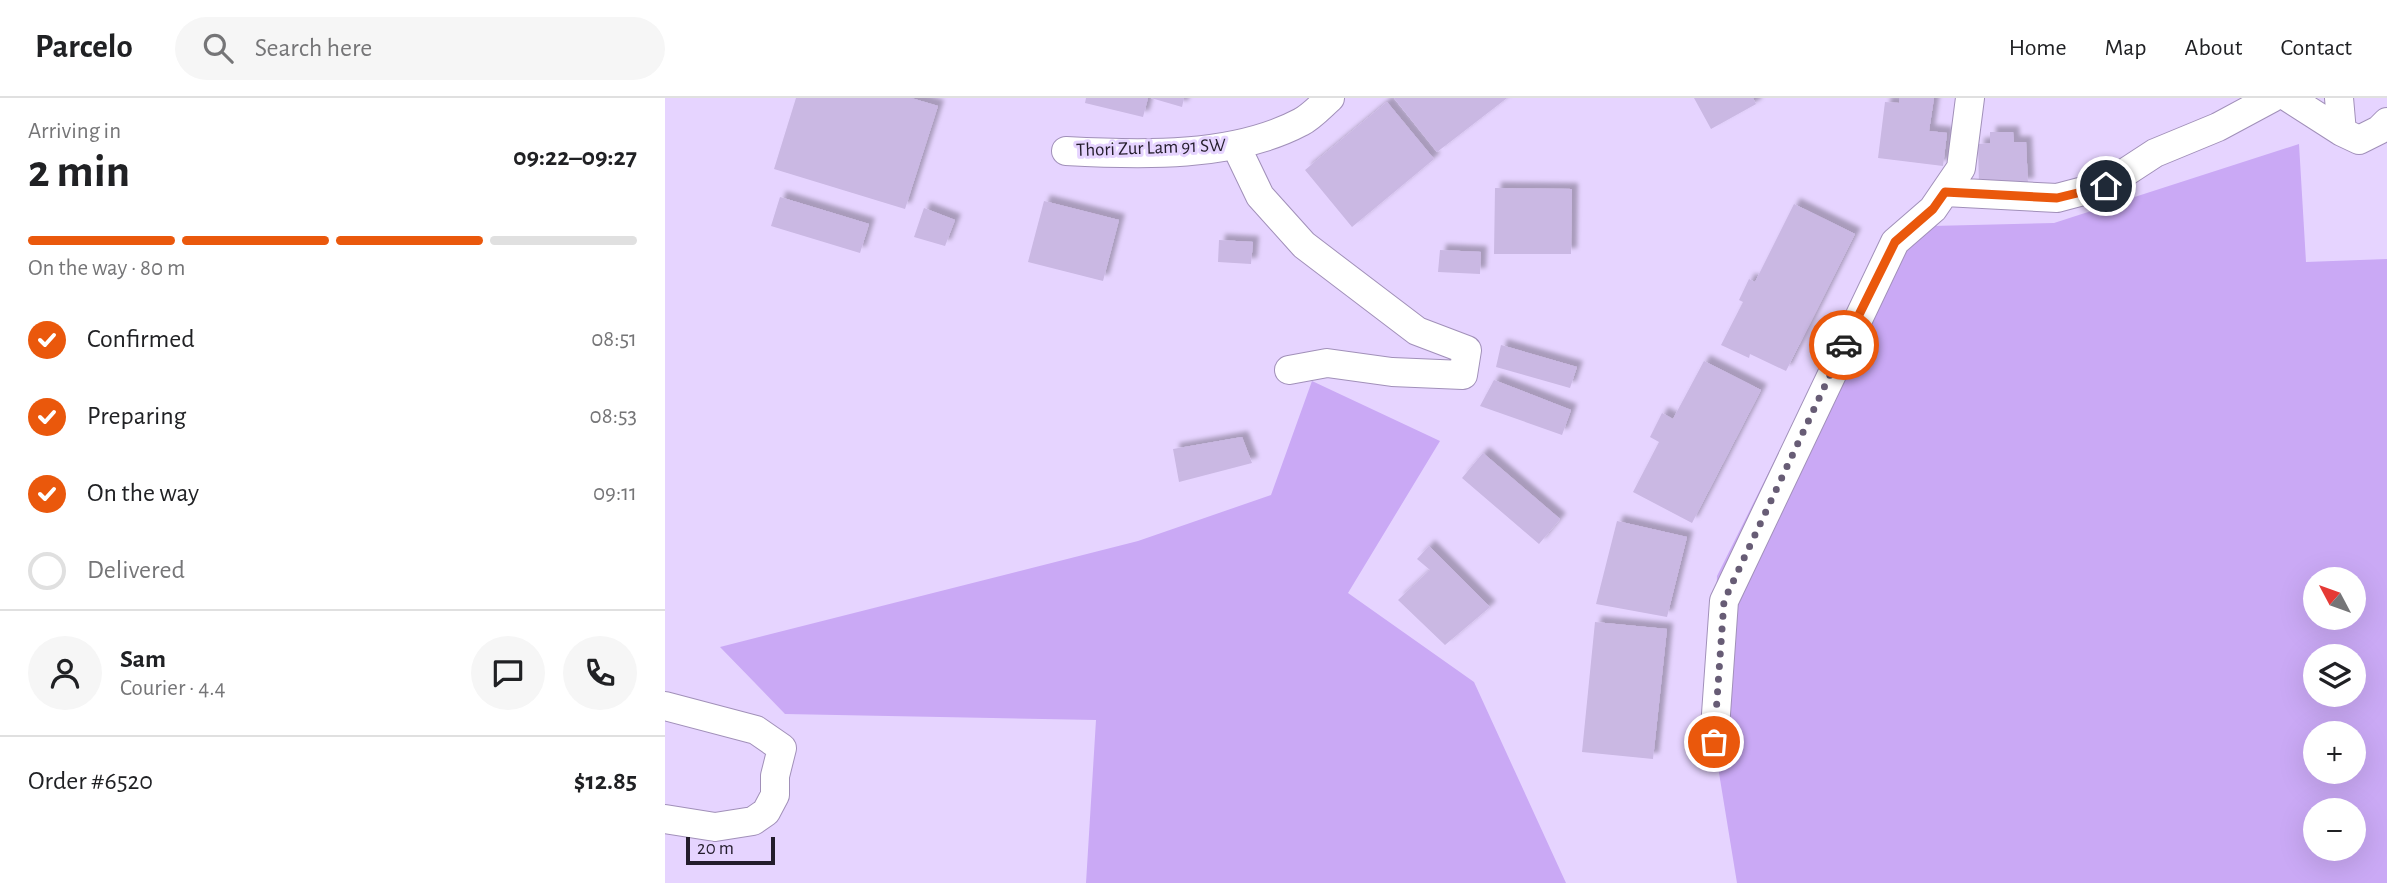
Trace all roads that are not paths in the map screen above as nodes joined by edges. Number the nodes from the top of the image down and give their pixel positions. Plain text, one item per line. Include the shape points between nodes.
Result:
1 (1330, 98) edge
2 (1970, 98) edge
3 (2272, 98) edge
4 (2289, 98) edge
5 (2339, 98) edge
6 (2387, 122) edge
7 (2342, 132) junction
8 (1236, 146) junction
9 (1066, 151) dead end
10 (1945, 192) junction
11 (1289, 370) dead end
12 (665, 706) edge
13 (1714, 742) dead end
14 (665, 819) edge

1 - 8 street, Thori Zur Lam 91 SW via 1302,122
2 - 10 street via 1961,168
3 - 10 street via 2155,153 2106,186 2057,198
4 - 7 street
5 - 7 street
6 - 7 street via 2359,140
8 - 9 street, Thori Zur Lam 91 SW
8 - 11 street, Thori Zur Lam 91 SW via 1260,196 1304,245 1417,331 1467,350 1463,375 1327,363
10 - 13 street via 1933,209 1895,242 1880,269 1724,601
12 - 14 street via 756,730 782,748 775,795 766,812 753,821 715,827

